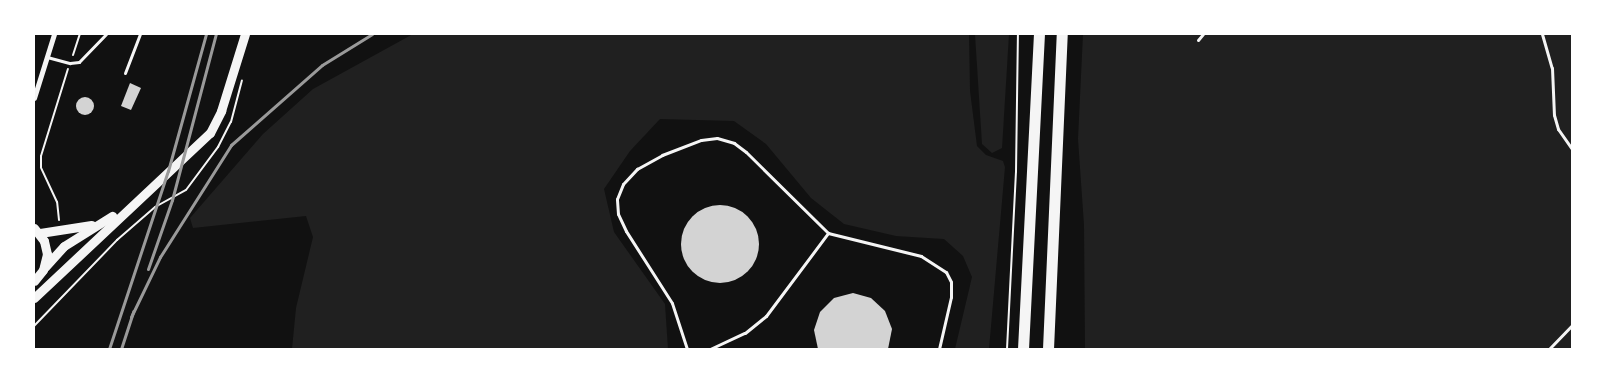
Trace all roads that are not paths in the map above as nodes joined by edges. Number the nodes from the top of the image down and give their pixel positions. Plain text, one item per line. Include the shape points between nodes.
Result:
1 (54, 34) edge
2 (106, 34) edge
3 (140, 34) edge
4 (244, 34) edge
5 (1039, 34) edge
6 (1062, 34) edge
7 (1202, 34) edge
8 (1542, 34) edge
9 (1198, 40) dead end
10 (47, 56) junction
11 (125, 73) dead end
12 (34, 98) edge
13 (1572, 149) edge
14 (136, 198) junction
15 (105, 220) junction
16 (37, 231) edge
17 (828, 233) junction
18 (45, 267) junction
19 (34, 281) edge
20 (34, 298) edge
21 (1572, 325) edge
22 (687, 349) edge
23 (710, 349) edge
24 (939, 349) edge
25 (1023, 349) edge
26 (1048, 349) edge
27 (1549, 349) edge

1 - 10 street
2 - 10 lane via 85,59 70,64
3 - 11 lane
4 - 14 street via 221,112 210,133
5 - 25 main road
6 - 26 main road
7 - 9 lane
8 - 13 lane via 1551,62 1554,115 1558,129
10 - 12 street
14 - 15 street
14 - 20 street
15 - 16 street via 60,232
15 - 18 street via 64,246
16 - 18 street via 47,249
17 - 22 lane via 734,143 717,138 701,140 637,169 617,199 618,214 672,303
17 - 23 lane via 766,316 746,333
17 - 24 lane via 921,256 946,272 951,282 951,297
18 - 19 street
21 - 27 lane

